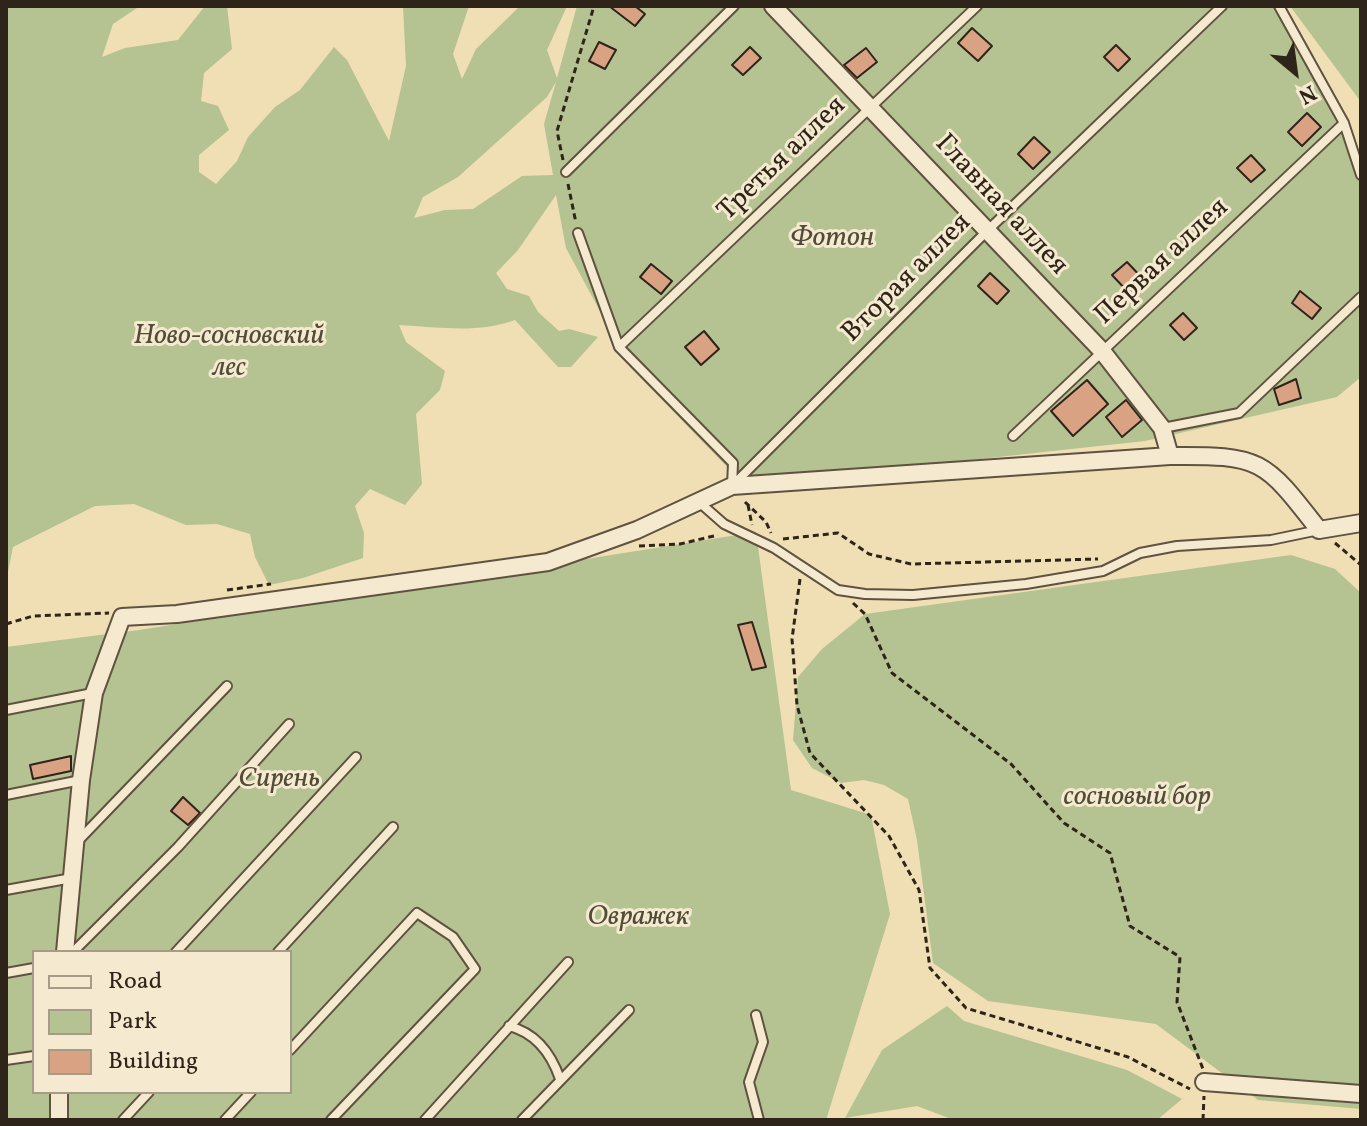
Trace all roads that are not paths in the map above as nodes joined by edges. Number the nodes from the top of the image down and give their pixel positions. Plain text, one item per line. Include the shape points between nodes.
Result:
1 (734, 6) edge
2 (773, 6) edge
3 (977, 6) edge
4 (1222, 6) edge
5 (1279, 6) edge
6 (871, 106) junction
7 (1344, 123) junction
8 (566, 172) road end
9 (1361, 175) edge
10 (987, 231) junction
11 (578, 233) road end
12 (1361, 297) edge
13 (619, 347) junction
14 (1102, 351) junction
15 (1162, 428) junction
16 (1013, 436) dead end
17 (1170, 456) junction
18 (732, 486) junction
19 (699, 502) junction
20 (1361, 523) edge
21 (1319, 530) junction
22 (227, 686) dead end
23 (94, 693) junction
24 (6, 710) edge
25 (289, 724) dead end
26 (356, 757) dead end
27 (81, 780) junction
28 (6, 795) edge
29 (393, 827) dead end
30 (75, 844) junction
31 (72, 878) junction
32 (6, 890) edge
33 (65, 950) edge
34 (75, 950) edge
35 (178, 950) edge
36 (280, 950) edge
37 (568, 962) dead end
38 (32, 968) edge
39 (6, 973) edge
40 (629, 1010) dead end
41 (756, 1015) dead end
42 (509, 1026) junction
43 (292, 1048) edge
44 (32, 1056) edge
45 (6, 1060) edge
46 (560, 1079) junction
47 (1204, 1089) road end
48 (59, 1094) edge
49 (147, 1094) edge
50 (249, 1094) edge
51 (1361, 1094) edge
52 (59, 1120) edge
53 (123, 1120) edge
54 (225, 1120) edge
55 (331, 1120) edge
56 (425, 1120) edge
57 (522, 1120) edge
58 (759, 1120) edge

1 - 8 lane
2 - 6 street, Главная аллея
3 - 6 lane, Третья аллея
4 - 10 lane, Вторая аллея
5 - 7 lane
6 - 10 street, Главная аллея
6 - 13 lane, Третья аллея
7 - 9 lane
7 - 14 lane, Первая аллея
10 - 14 street, Главная аллея
10 - 18 lane, Вторая аллея
11 - 13 lane
12 - 15 lane via 1239,413
13 - 18 lane via 733,463
14 - 15 street, Главная аллея
14 - 16 lane, Первая аллея
15 - 17 street, Главная аллея
17 - 18 street
17 - 21 street via 1231,456 1261,466 1278,477
18 - 19 street
19 - 21 lane via 724,524 774,548 838,590 913,595 1026,584 1103,571 1140,553 1177,546 1271,540
19 - 23 street via 548,562 177,614 122,617
20 - 21 street
22 - 30 lane
23 - 24 lane
23 - 27 street
25 - 34 lane
26 - 35 lane
27 - 28 lane
27 - 30 street
29 - 36 lane
30 - 31 street
31 - 32 lane
31 - 33 street
37 - 42 lane
38 - 39 lane
40 - 46 lane
41 - 58 lane via 763,1042 749,1082
42 - 46 lane via 524,1030 545,1048
42 - 56 lane
43 - 55 lane via 417,913 453,937 475,969
44 - 45 lane
46 - 57 lane
47 - 51 street
48 - 52 street
49 - 53 lane
50 - 54 lane

